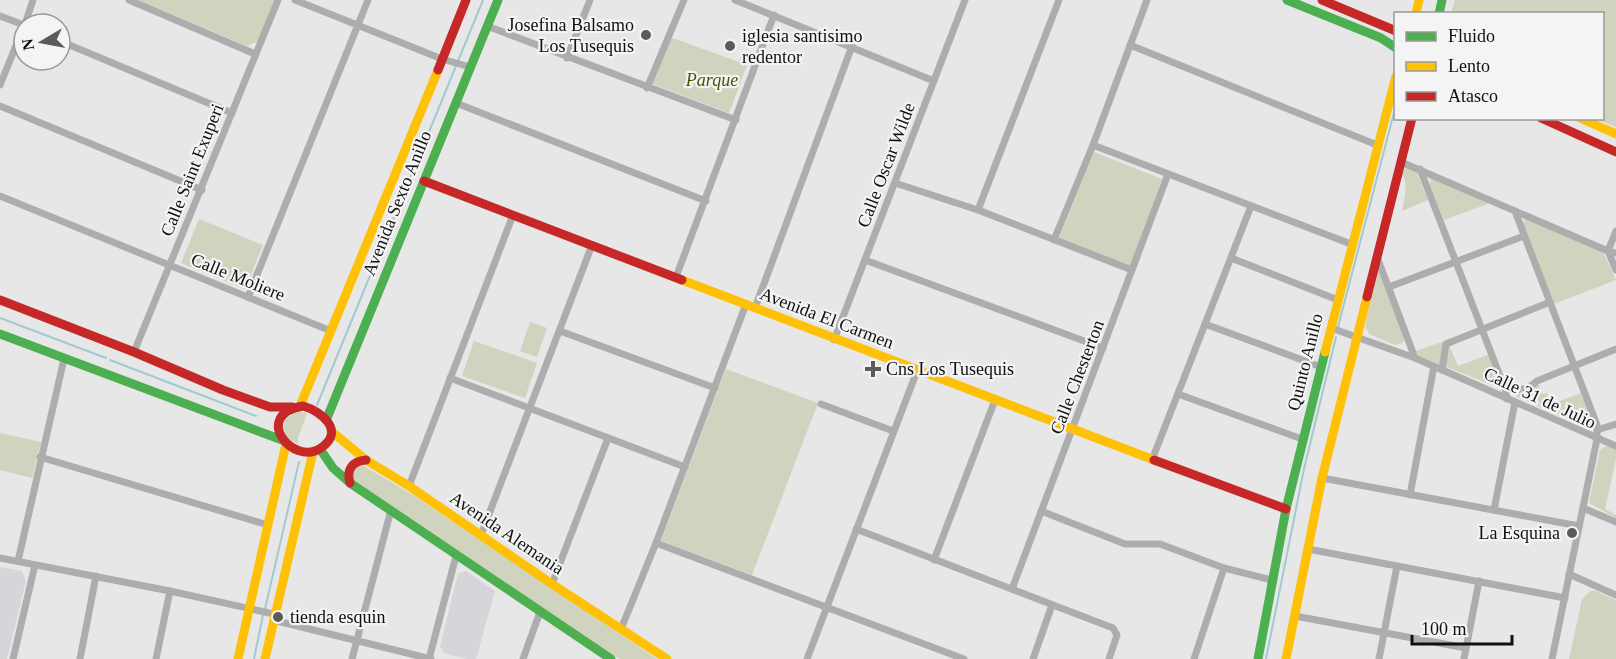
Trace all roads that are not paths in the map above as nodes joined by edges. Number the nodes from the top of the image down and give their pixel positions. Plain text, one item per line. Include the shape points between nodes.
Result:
1 (129, 0) edge
2 (278, 0) edge
3 (294, 0) edge
4 (369, 0) edge
5 (466, 0) edge
6 (498, 0) edge
7 (590, 0) edge
8 (684, 0) edge
9 (735, 0) edge
10 (965, 0) edge
11 (1059, 0) edge
12 (1147, 0) edge
13 (1287, 0) edge
14 (1322, 0) edge
15 (774, 15) junction
16 (358, 26) junction
17 (487, 26) junction
18 (1394, 31) edge
19 (72, 45) edge
20 (1130, 45) junction
21 (852, 46) junction
22 (1394, 47) edge
23 (255, 54) junction
24 (12, 55) edge
25 (567, 58) junction
26 (446, 60) junction
27 (467, 66) junction
28 (1394, 80) edge
29 (934, 81) junction
30 (0, 85) edge
31 (647, 88) junction
32 (456, 103) junction
33 (0, 106) edge
34 (232, 112) junction
35 (736, 120) junction
36 (1412, 120) edge
37 (1544, 120) edge
38 (1584, 120) edge
39 (1616, 134) edge
40 (1093, 145) junction
41 (1377, 145) junction
42 (1616, 152) edge
43 (1401, 162) junction
44 (1420, 170) junction
45 (1168, 174) junction
46 (424, 181) junction
47 (895, 183) junction
48 (202, 190) junction
49 (0, 196) edge
50 (705, 201) junction
51 (1251, 206) junction
52 (978, 210) junction
53 (1515, 211) junction
54 (513, 215) junction
55 (1616, 231) edge
56 (1524, 236) junction
57 (1054, 240) junction
58 (1352, 244) junction
59 (592, 245) junction
60 (1612, 252) edge
61 (1377, 256) junction
62 (1231, 258) junction
63 (865, 260) junction
64 (1457, 262) junction
65 (170, 264) junction
66 (1132, 270) junction
67 (1616, 270) edge
68 (676, 277) junction
69 (1389, 287) junction
70 (248, 297) junction
71 (0, 300) edge
72 (1338, 300) junction
73 (1550, 302) junction
74 (751, 306) junction
75 (1205, 324) junction
76 (1331, 328) junction
77 (1483, 329) junction
78 (331, 331) junction
79 (560, 331) junction
80 (0, 334) edge
81 (1357, 336) junction
82 (834, 340) junction
83 (1103, 348) junction
84 (1616, 349) edge
85 (134, 352) junction
86 (1415, 358) junction
87 (64, 359) junction
88 (1575, 365) junction
89 (1434, 366) junction
90 (1321, 367) junction
91 (1442, 370) junction
92 (917, 371) junction
93 (450, 378) junction
94 (715, 388) junction
95 (1505, 389) junction
96 (1178, 394) junction
97 (1507, 399) junction
98 (994, 400) junction
99 (1515, 402) junction
100 (821, 404) dead end
101 (296, 406) junction
102 (530, 409) junction
103 (327, 418) junction
104 (1616, 424) edge
105 (1073, 430) junction
106 (1597, 430) junction
107 (331, 431) junction
108 (893, 431) junction
109 (608, 438) junction
110 (1302, 439) junction
111 (1597, 439) junction
112 (284, 442) junction
113 (1616, 446) edge
114 (316, 451) junction
115 (40, 457) junction
116 (366, 460) junction
117 (1152, 460) junction
118 (685, 467) junction
119 (1322, 478) junction
120 (350, 483) junction
121 (409, 486) junction
122 (1410, 495) junction
123 (1583, 508) junction
124 (1286, 509) junction
125 (391, 510) junction
126 (1494, 510) junction
127 (1041, 511) junction
128 (1616, 522) edge
129 (268, 525) junction
130 (1579, 526) junction
131 (856, 530) junction
132 (481, 535) junction
133 (656, 543) junction
134 (1308, 549) junction
135 (456, 556) junction
136 (0, 558) edge
137 (934, 560) junction
138 (18, 561) junction
139 (35, 565) junction
140 (1397, 566) junction
141 (1224, 568) junction
142 (1569, 574) junction
143 (96, 576) junction
144 (1272, 580) junction
145 (1479, 581) junction
146 (552, 584) junction
147 (1012, 589) junction
148 (170, 591) junction
149 (1616, 594) edge
150 (1565, 598) junction
151 (1052, 605) junction
152 (827, 606) junction
153 (249, 608) junction
154 (540, 612) junction
155 (1295, 616) junction
156 (273, 617) junction
157 (621, 629) junction
158 (1383, 633) junction
159 (357, 641) junction
160 (1466, 648) junction
161 (13, 659) edge
162 (80, 659) edge
163 (156, 659) edge
164 (238, 659) edge
165 (265, 659) edge
166 (352, 659) edge
167 (430, 659) edge
168 (523, 659) edge
169 (611, 659) edge
170 (667, 659) edge
171 (807, 659) edge
172 (964, 659) edge
173 (1033, 659) edge
174 (1109, 659) edge
175 (1194, 659) edge
176 (1258, 659) edge
177 (1286, 659) edge
178 (1379, 659) edge
179 (1464, 659) edge
180 (1552, 659) edge

1 - 23 street
2 - 23 street, Calle Saint Exuperi
3 - 16 street
4 - 16 street
5 - 26 main road, Avenida Sexto Anillo
6 - 17 main road, Avenida Sexto Anillo
7 - 25 street
8 - 31 street
9 - 15 street
10 - 29 street, Calle Oscar Wilde
11 - 52 street
12 - 20 street
13 - 22 main road via 1381,38
14 - 18 main road
15 - 21 street
15 - 35 street
16 - 26 street
16 - 70 street
17 - 25 street
17 - 27 main road, Avenida Sexto Anillo
19 - 34 street
20 - 40 street
20 - 41 street
21 - 29 street
21 - 74 street
23 - 34 street, Calle Saint Exuperi
24 - 30 street
25 - 31 street
26 - 27 street
26 - 78 main road, Avenida Sexto Anillo
27 - 32 main road, Avenida Sexto Anillo
28 - 41 main road, Quinto Anillo
29 - 47 street, Calle Oscar Wilde
31 - 35 street
32 - 46 main road, Avenida Sexto Anillo
32 - 50 street
33 - 48 street
34 - 48 street, Calle Saint Exuperi
35 - 50 street
36 - 43 main road
37 - 42 main road
38 - 39 main road
40 - 45 street
40 - 57 street
41 - 58 main road, Quinto Anillo
43 - 44 street
43 - 61 main road
44 - 53 street
44 - 64 street
45 - 51 street
45 - 66 street, Calle Chesterton
46 - 54 main road, Avenida El Carmen
46 - 103 main road, Avenida Sexto Anillo
47 - 52 street
47 - 63 street, Calle Oscar Wilde
48 - 65 street, Calle Saint Exuperi
49 - 65 street, Calle Moliere
50 - 68 street
51 - 58 street
51 - 62 street
52 - 57 street
53 - 56 street
53 - 60 street
54 - 59 main road, Avenida El Carmen
54 - 93 street
55 - 60 street
56 - 64 street
56 - 73 street
57 - 66 street
58 - 72 main road, Quinto Anillo
59 - 68 main road, Avenida El Carmen
59 - 79 street
60 - 67 street
61 - 69 street
61 - 81 main road
62 - 72 street
62 - 75 street
63 - 82 street, Calle Oscar Wilde
63 - 83 street
64 - 69 street
64 - 77 street
65 - 70 street, Calle Moliere
65 - 85 street, Calle Saint Exuperi
66 - 83 street, Calle Chesterton
68 - 74 main road, Avenida El Carmen
69 - 86 street
70 - 78 street, Calle Moliere
71 - 85 main road
72 - 76 main road, Quinto Anillo
73 - 77 street
73 - 88 street
74 - 82 main road, Avenida El Carmen
74 - 94 street
75 - 90 street
75 - 96 street
76 - 81 street, Calle 31 de Julio
76 - 90 main road, Quinto Anillo
77 - 91 street via 1444,345
77 - 95 street
78 - 101 main road, Avenida Sexto Anillo
79 - 94 street
79 - 102 street
80 - 87 main road
81 - 86 street, Calle 31 de Julio
81 - 119 main road
82 - 92 main road, Avenida El Carmen
83 - 105 street, Calle Chesterton
84 - 88 street
85 - 101 main road via 270,407
86 - 89 street, Calle 31 de Julio
87 - 112 main road
87 - 115 street
88 - 95 street via 1527,389
88 - 106 street
89 - 91 street, Calle 31 de Julio
89 - 122 street
90 - 110 main road, Quinto Anillo
91 - 97 street, Calle 31 de Julio
92 - 98 main road, Avenida El Carmen
92 - 108 street
93 - 102 street
93 - 121 street
94 - 118 street
95 - 97 street
96 - 110 street
96 - 117 street
97 - 99 street, Calle 31 de Julio
98 - 105 main road, Avenida El Carmen
98 - 137 street
99 - 111 street, Calle 31 de Julio
99 - 126 street
100 - 108 street
101 - 103 main road via 318,410
101 - 112 main road via 285,411 279,421
102 - 109 street
102 - 132 street
103 - 107 main road
104 - 106 street
105 - 117 main road, Avenida El Carmen
105 - 127 street, Calle Chesterton
106 - 111 street
107 - 114 main road via 328,441
107 - 116 main road, Avenida Alemania
108 - 131 street
109 - 118 street
109 - 146 street
110 - 124 main road, Quinto Anillo
111 - 113 street
111 - 123 street, Calle 31 de Julio
112 - 114 main road via 296,450
112 - 129 main road
114 - 120 main road
114 - 156 main road
115 - 129 street
115 - 138 street
116 - 120 main road via 352,465
116 - 121 main road, Avenida Alemania
117 - 124 main road, Avenida El Carmen
118 - 133 street
119 - 122 street
119 - 134 main road
120 - 125 main road
121 - 132 main road, Avenida Alemania
122 - 126 street
123 - 128 street
123 - 130 street, Calle 31 de Julio
124 - 144 main road, Quinto Anillo
125 - 135 main road
125 - 159 street
126 - 130 street
127 - 141 street via 1125,544 1160,544
127 - 147 street, Calle Chesterton
129 - 153 main road
130 - 142 street, Calle 31 de Julio
131 - 137 street
131 - 152 street
132 - 146 main road, Avenida Alemania
133 - 152 street
133 - 157 street
134 - 140 street
134 - 155 main road
135 - 154 main road
135 - 167 street
136 - 138 street
137 - 147 street
138 - 139 street
139 - 143 street
139 - 161 street
140 - 145 street
140 - 158 street
141 - 144 street
141 - 175 street
142 - 149 street
142 - 150 street, Calle 31 de Julio
143 - 148 street
143 - 162 street
144 - 176 main road, Quinto Anillo
145 - 150 street
145 - 160 street
146 - 157 main road, Avenida Alemania
147 - 151 street
148 - 153 street
148 - 163 street
150 - 180 street, Calle 31 de Julio
151 - 173 street
151 - 174 street via 1113,628 1117,635
152 - 171 street
152 - 172 street
153 - 156 street
153 - 164 main road
154 - 168 street
154 - 169 main road
155 - 158 street
155 - 177 main road
156 - 159 street
156 - 165 main road
157 - 170 main road, Avenida Alemania
158 - 160 street
158 - 178 street
159 - 166 street
159 - 167 street
160 - 179 street

